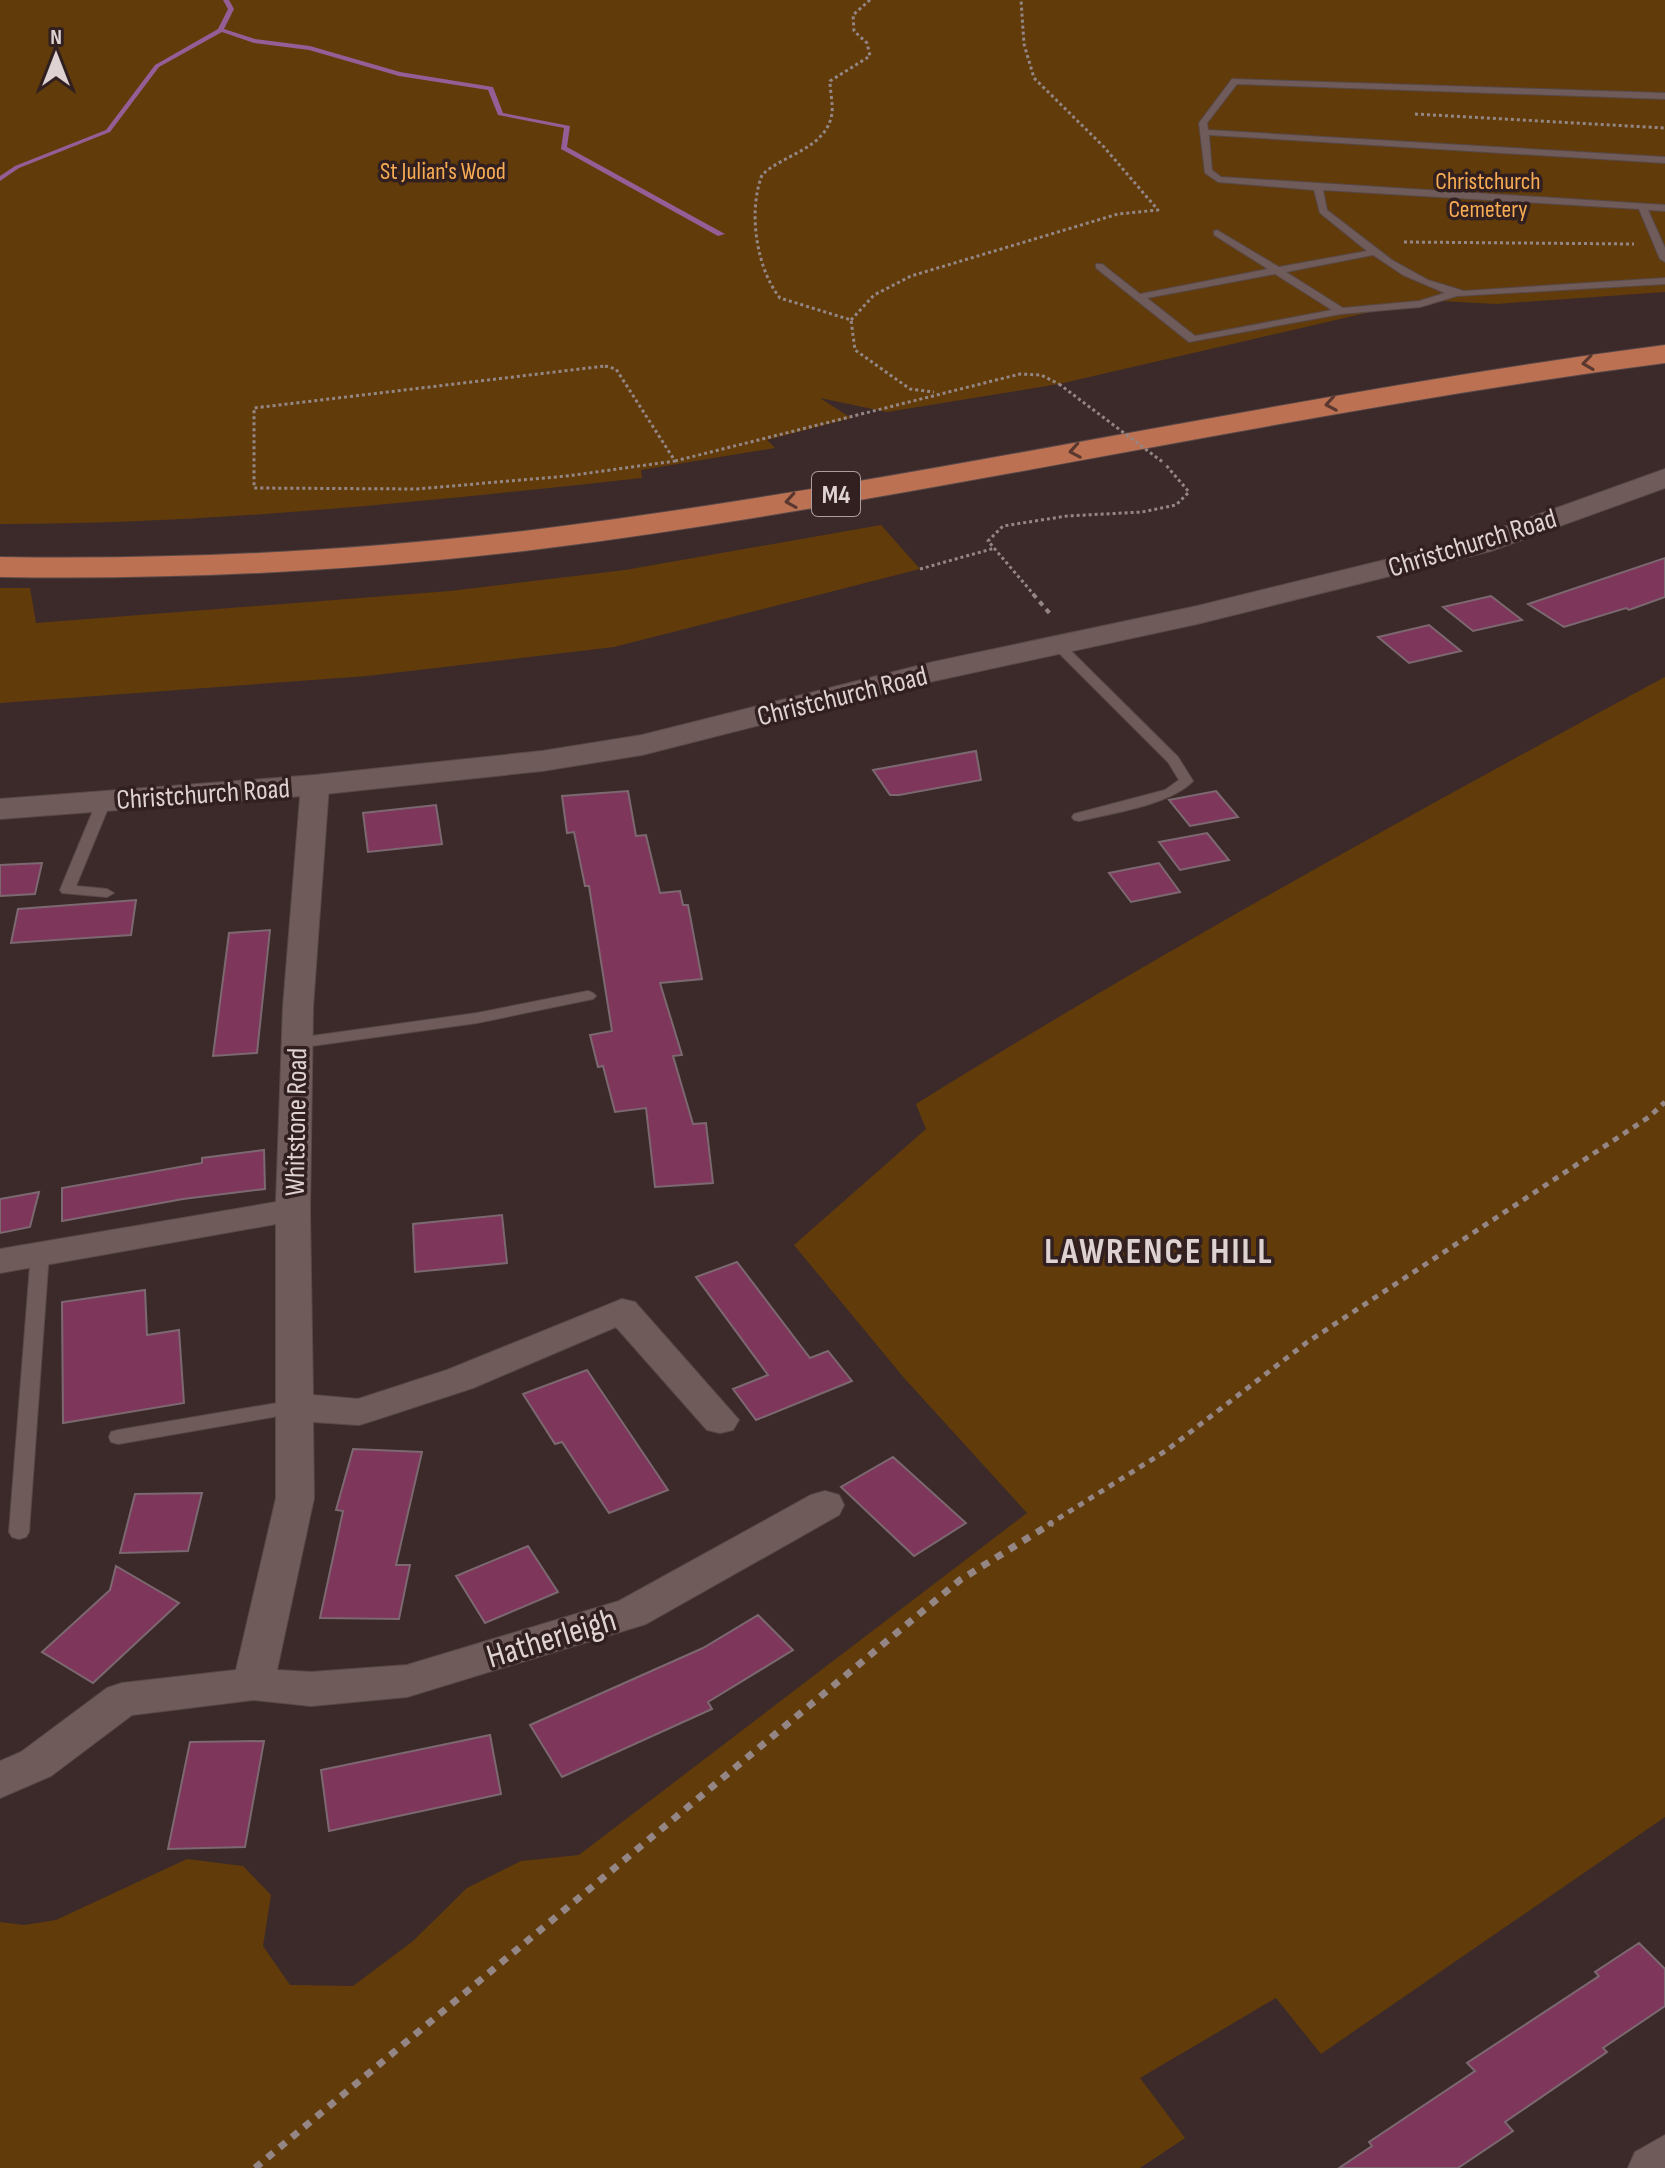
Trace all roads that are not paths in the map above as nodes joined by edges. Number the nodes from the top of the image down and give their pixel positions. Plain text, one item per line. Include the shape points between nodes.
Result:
1 (1665, 96) edge
2 (1203, 132) junction
3 (1665, 160) edge
4 (1318, 188) junction
5 (1642, 206) junction
6 (1665, 208) edge
7 (1217, 233) dead end
8 (1376, 252) junction
9 (1665, 259) edge
10 (1099, 266) dead end
11 (1274, 270) junction
12 (1665, 281) edge
13 (1456, 293) junction
14 (1138, 297) junction
15 (1341, 311) junction
16 (1665, 328) edge
17 (1665, 354) edge
18 (1665, 478) edge
19 (652, 494) dead end
20 (527, 511) dead end
21 (496, 515) dead end
22 (0, 538) edge
23 (52, 539) dead end
24 (0, 567) edge
25 (1064, 641) junction
26 (315, 785) junction
27 (104, 801) junction
28 (0, 809) edge
29 (1079, 817) dead end
30 (107, 893) dead end
31 (588, 996) dead end
32 (297, 1043) junction
33 (293, 1210) junction
34 (40, 1253) junction
35 (0, 1261) edge
36 (295, 1407) junction
37 (720, 1420) dead end
38 (118, 1437) dead end
39 (825, 1505) dead end
40 (19, 1532) dead end
41 (253, 1684) junction
42 (0, 1780) edge
43 (1665, 2158) edge
44 (1652, 2168) edge

1 - 2 lane via 1235,81 1203,123
2 - 3 lane
2 - 4 lane via 1208,171 1218,179
4 - 5 lane
4 - 8 lane via 1323,211
5 - 6 lane
5 - 9 lane
7 - 11 lane
8 - 11 lane
8 - 13 lane via 1413,279
10 - 14 lane
11 - 14 lane
11 - 15 lane
12 - 13 lane
13 - 15 lane via 1420,304
14 - 15 lane via 1193,340
16 - 19 highway, M4 via 1470,352 865,462
17 -> 24 highway, M4 via 1368,397 710,515 488,545 166,567
18 - 25 street, Christchurch Road via 1480,545 1197,615
20 - 21 highway
22 - 23 highway
25 - 26 street, Christchurch Road via 642,745
25 - 29 lane via 1186,781 1170,793
26 - 27 street, Christchurch Road
26 - 32 street, Whitstone Road
27 - 28 street, Christchurch Road
27 - 30 lane via 67,890
31 - 32 lane via 477,1018
32 - 33 street, Whitstone Road
33 - 34 street, Whitstone Road
33 - 36 street
34 - 35 street, Whitstone Road
34 - 40 lane
36 - 37 street via 359,1412 460,1379 622,1311
36 - 38 lane
36 - 41 street via 295,1498
39 - 41 street, Hatherleigh via 632,1613 407,1681 311,1689
41 - 42 street, Hatherleigh via 122,1700 36,1764
43 - 44 street

